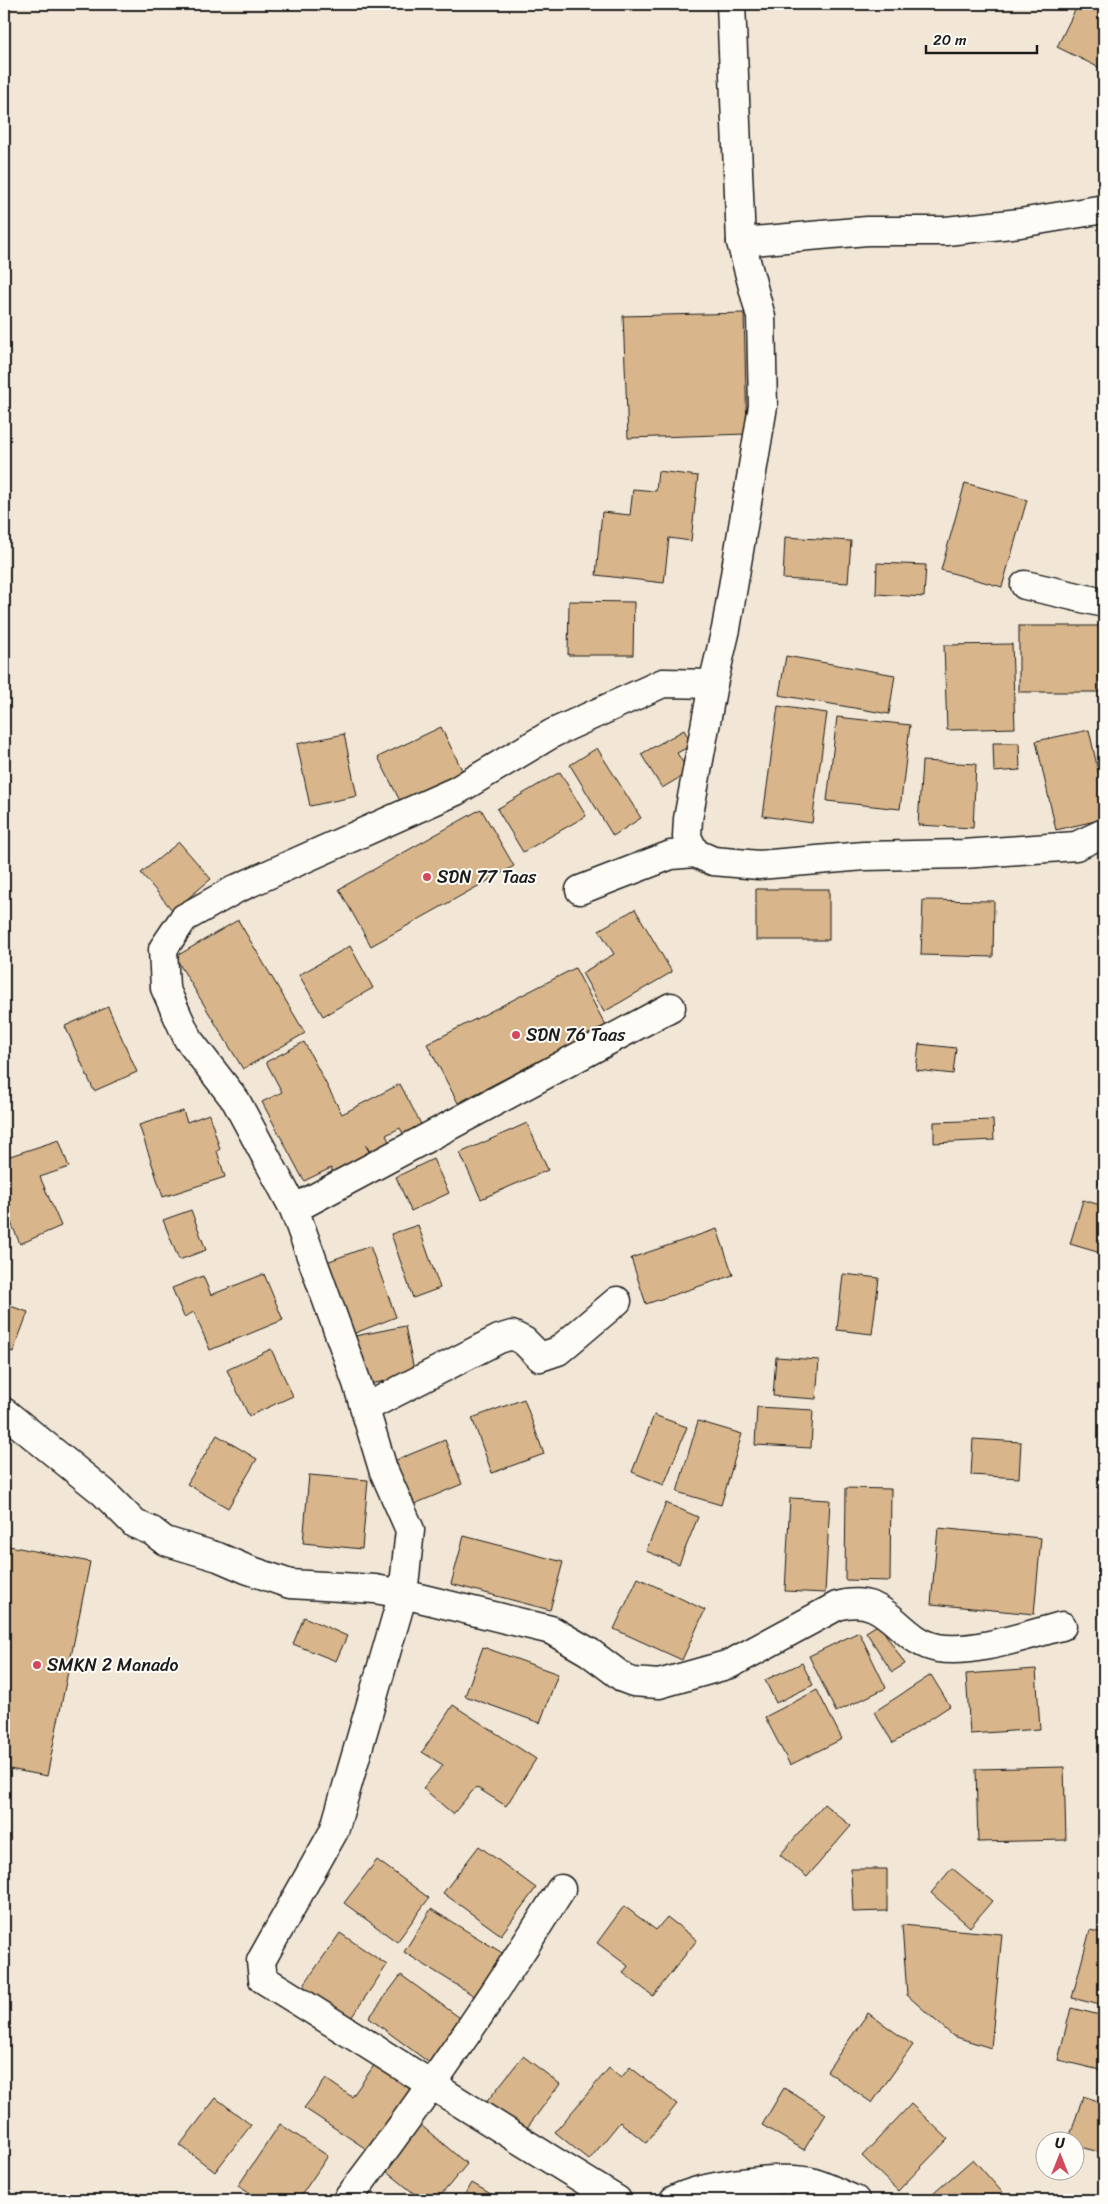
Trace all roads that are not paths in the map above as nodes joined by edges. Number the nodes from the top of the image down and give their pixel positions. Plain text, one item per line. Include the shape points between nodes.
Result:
1 (731, 4) edge
2 (1104, 209) edge
3 (740, 242) junction
4 (1025, 585) dead end
5 (1104, 603) edge
6 (713, 684) junction
7 (1104, 834) edge
8 (695, 853) junction
9 (580, 890) dead end
10 (670, 1007) dead end
11 (294, 1208) junction
12 (617, 1301) dead end
13 (365, 1408) junction
14 (4, 1412) edge
15 (403, 1594) junction
16 (1062, 1626) dead end
17 (561, 1889) dead end
18 (432, 2084) junction
19 (347, 2200) edge
20 (617, 2200) edge
21 (674, 2200) edge
22 (855, 2200) edge

1 - 3 street
2 - 3 street via 946,231 868,231
3 - 6 street via 761,317 763,406 726,629
4 - 5 street
6 - 8 street via 688,819 687,838
6 - 11 street via 663,683 553,734 456,791 236,889 184,918 163,949 165,988 188,1039 236,1101
7 - 8 street via 1076,846 963,854 864,856 759,865 713,861
8 - 9 street via 670,855
10 - 11 street
11 - 13 street
12 - 13 street via 558,1351 540,1357 524,1341 512,1335
13 - 15 street via 383,1469 410,1530
14 - 15 street via 103,1492 136,1524 165,1541 290,1584
15 - 16 street via 551,1630 589,1652 625,1679 646,1684 659,1684 730,1664 848,1603 875,1606 920,1640 950,1649 1015,1639
15 - 18 street via 334,1831 261,1961 263,1979
17 - 18 street via 505,1980
18 - 19 street
18 - 20 street
21 - 22 street via 687,2193 747,2182 806,2181

